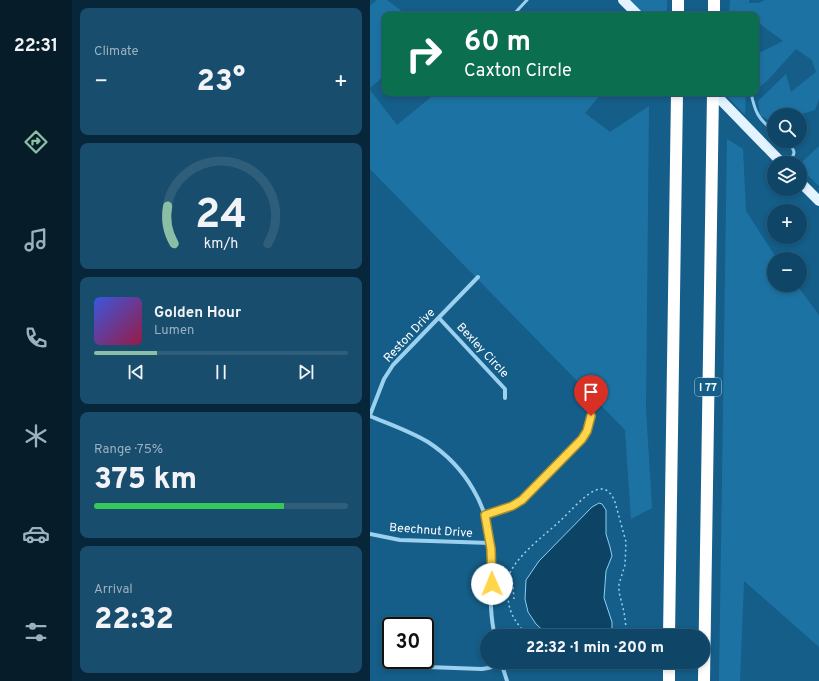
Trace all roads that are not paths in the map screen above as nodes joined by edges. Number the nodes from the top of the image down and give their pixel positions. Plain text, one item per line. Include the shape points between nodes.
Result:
1 (527, 0) edge
2 (623, 0) edge
3 (678, 0) edge
4 (714, 0) edge
5 (516, 12) edge
6 (635, 12) edge
7 (678, 12) edge
8 (714, 12) edge
9 (677, 96) edge
10 (713, 96) edge
11 (716, 96) edge
12 (752, 96) edge
13 (767, 126) edge
14 (775, 156) edge
15 (807, 189) edge
16 (819, 201) edge
17 (478, 278) dead end
18 (439, 318) junction
19 (505, 398) dead end
20 (370, 416) edge
21 (591, 416) dead end
22 (485, 515) junction
23 (370, 534) edge
24 (490, 543) junction
25 (493, 629) edge
26 (670, 629) edge
27 (434, 667) edge
28 (480, 669) edge
29 (504, 669) edge
30 (669, 669) edge
31 (507, 681) edge
32 (669, 681) edge
33 (704, 681) edge

1 - 5 lane
2 - 6 main road
3 - 7 highway
4 - 8 highway
9 - 26 highway
10 - 33 highway, I 77
11 - 14 main road
12 - 13 lane via 755,110
15 - 16 main road
17 - 18 street, Reston Drive
18 - 19 street, Bexley Circle via 506,388
18 - 20 street, Reston Drive via 393,365 384,378
20 - 22 street via 420,438 445,454 474,490
21 - 22 street via 582,439 522,500
22 - 24 street
23 - 24 street, Beechnut Drive via 400,540
24 - 25 street
27 - 28 street
29 - 31 street
30 - 32 highway

